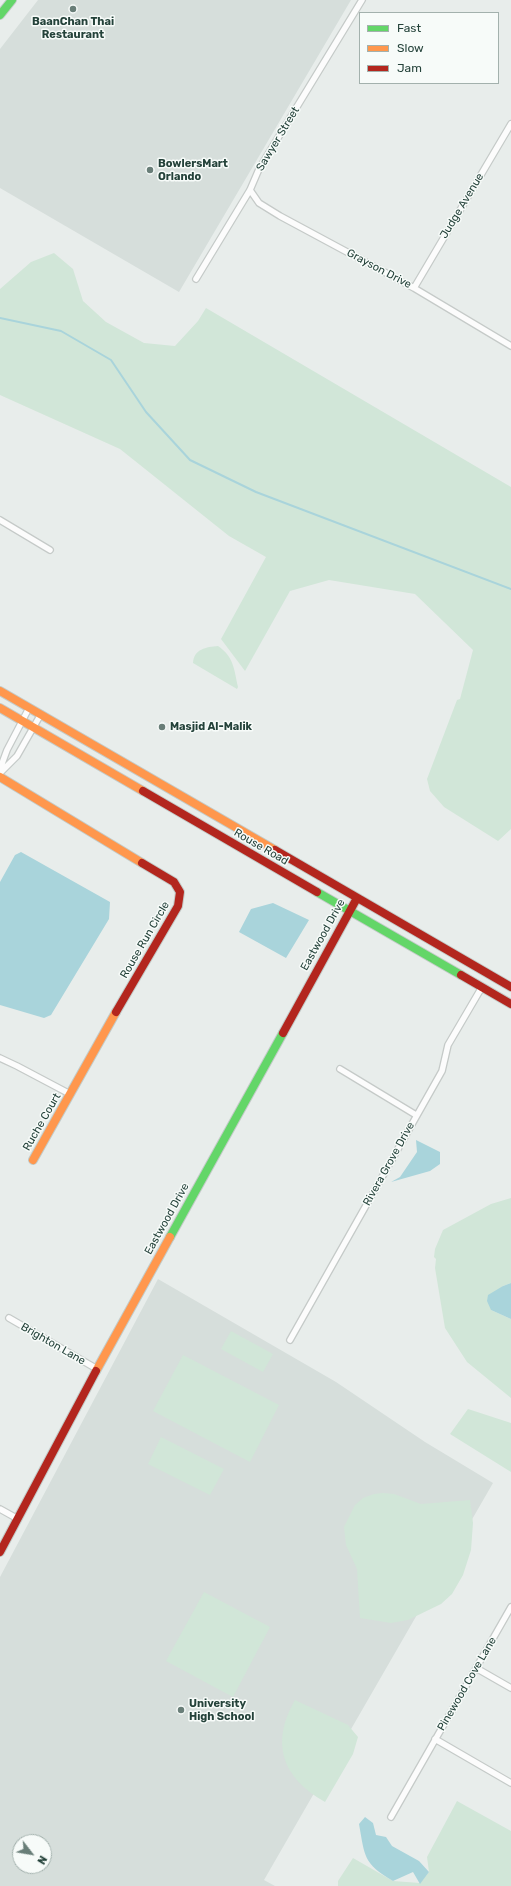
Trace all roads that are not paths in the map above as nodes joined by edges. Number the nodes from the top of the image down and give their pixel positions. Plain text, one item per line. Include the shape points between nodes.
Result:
1 (12, 0) edge
2 (362, 0) edge
3 (0, 15) edge
4 (511, 124) edge
5 (250, 190) junction
6 (196, 279) dead end
7 (414, 288) junction
8 (511, 346) edge
9 (0, 520) edge
10 (50, 550) dead end
11 (0, 691) edge
12 (0, 708) edge
13 (29, 708) junction
14 (41, 714) junction
15 (23, 721) junction
16 (33, 727) junction
17 (7, 750) junction
18 (17, 756) junction
19 (0, 769) edge
20 (0, 773) edge
21 (0, 777) edge
22 (356, 898) junction
23 (349, 911) junction
24 (482, 987) junction
25 (511, 987) edge
26 (511, 1004) edge
27 (0, 1058) edge
28 (340, 1069) dead end
29 (70, 1094) junction
30 (416, 1116) junction
31 (32, 1160) dead end
32 (9, 1318) dead end
33 (290, 1340) dead end
34 (97, 1369) junction
35 (0, 1509) edge
36 (18, 1519) junction
37 (0, 1552) edge
38 (511, 1607) edge
39 (476, 1668) junction
40 (511, 1688) edge
41 (435, 1739) junction
42 (511, 1783) edge
43 (390, 1817) dead end

1 - 3 main road
2 - 5 street, Sawyer Street via 259,169
4 - 7 street, Judge Avenue
5 - 6 street, Sawyer Street
5 - 7 street, Grayson Drive via 259,203 280,216
7 - 8 street, Grayson Drive
9 - 10 street
11 - 13 main road, Rouse Road
12 - 15 main road, Rouse Road
13 - 14 main road, Rouse Road
13 - 15 street
14 - 16 street
14 - 22 main road, Rouse Road
15 - 16 main road, Rouse Road
15 - 17 street
16 - 18 street
16 - 23 main road, Rouse Road
17 - 18 street
17 - 19 street
18 - 20 street
21 - 29 main road, Rouse Run Circle via 174,882 180,892 178,906
22 - 23 main road, Eastwood Drive
22 - 25 main road, Rouse Road
23 - 24 main road, Rouse Road
23 - 34 main road, Eastwood Drive
24 - 26 main road, Rouse Road
24 - 30 street, Rivera Grove Drive via 448,1045 442,1071
27 - 29 street
28 - 30 street
29 - 31 main road, Ruche Court
30 - 33 street, Rivera Grove Drive
32 - 34 street, Brighton Lane
34 - 36 main road, Eastwood Drive
35 - 36 street
36 - 37 main road, Eastwood Drive
38 - 39 street, Pinewood Cove Lane
39 - 40 street
39 - 41 street, Pinewood Cove Lane
41 - 42 street, Pinewood Cove Lane
41 - 43 street, Pinewood Cove Lane

